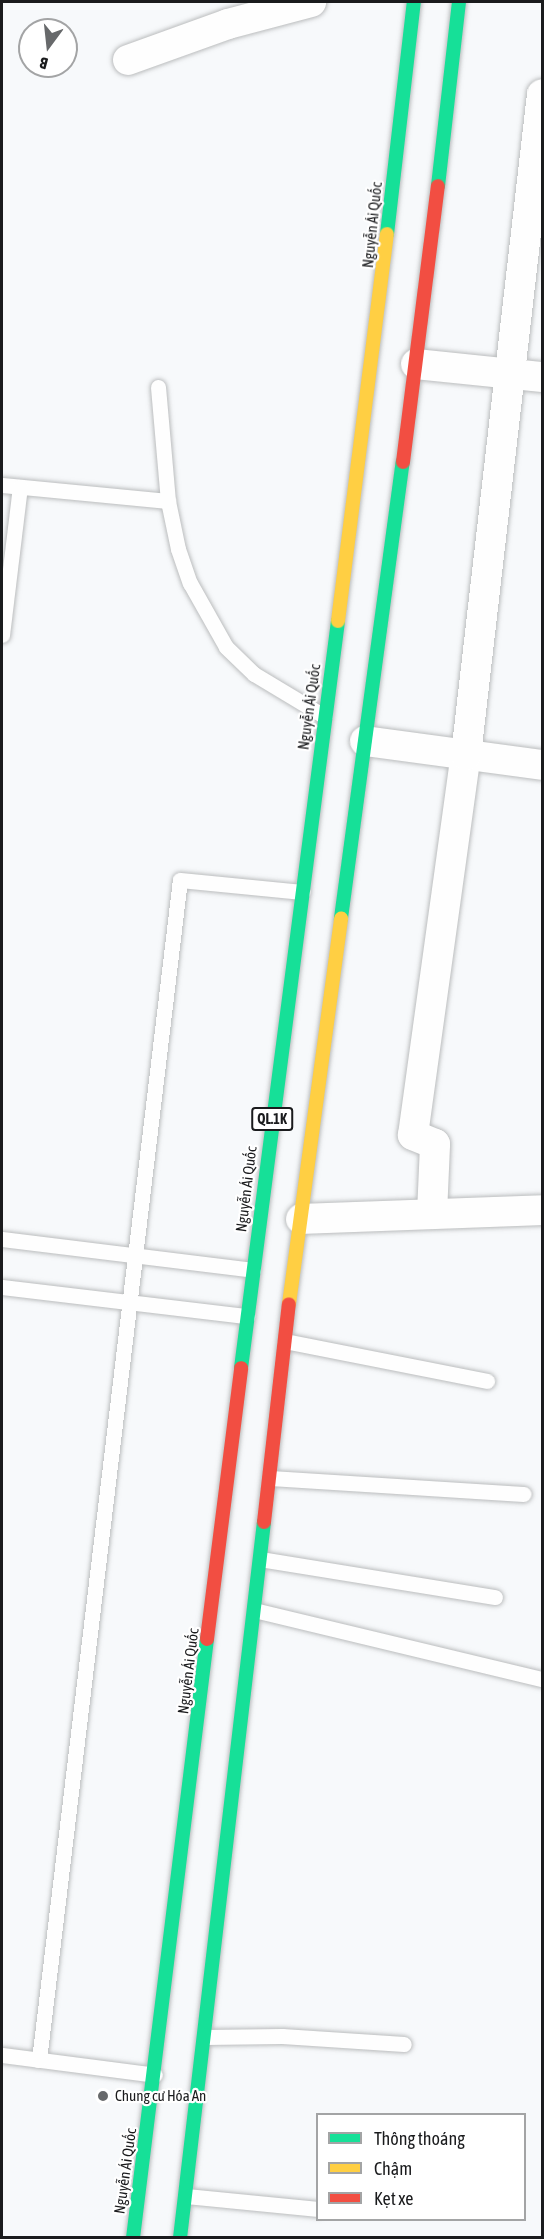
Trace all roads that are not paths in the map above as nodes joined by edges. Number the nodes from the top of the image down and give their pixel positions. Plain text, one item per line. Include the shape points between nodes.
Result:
1 (311, 2) edge
2 (414, 2) edge
3 (459, 2) edge
4 (128, 60) dead end
5 (543, 94) edge
6 (416, 364) junction
7 (513, 374) junction
8 (543, 377) edge
9 (158, 387) dead end
10 (2, 485) edge
11 (20, 487) junction
12 (168, 501) junction
13 (2, 635) edge
14 (324, 716) junction
15 (365, 741) junction
16 (466, 755) junction
17 (543, 765) edge
18 (302, 892) junction
19 (543, 1210) edge
20 (432, 1215) junction
21 (301, 1219) junction
22 (2, 1239) edge
23 (135, 1256) junction
24 (253, 1270) junction
25 (2, 1287) edge
26 (130, 1302) junction
27 (247, 1316) junction
28 (285, 1341) junction
29 (487, 1381) dead end
30 (270, 1478) junction
31 (523, 1494) dead end
32 (260, 1559) junction
33 (495, 1597) dead end
34 (254, 1610) junction
35 (543, 1680) edge
36 (205, 2037) junction
37 (404, 2044) dead end
38 (2, 2055) edge
39 (39, 2060) junction
40 (155, 2075) junction
41 (186, 2196) junction
42 (316, 2209) edge
43 (133, 2238) edge
44 (180, 2238) edge

1 - 4 street via 228,24
2 - 14 main road, Nguyễn Ái Quốc / QL.1K via 375,342
3 - 6 main road, QL.1K
5 - 7 street
6 - 7 street
6 - 15 main road, QL.1K
7 - 8 street
7 - 16 street
9 - 12 lane
10 - 11 lane
11 - 12 lane
11 - 13 lane
12 - 14 lane via 190,583 226,647 254,674
14 - 18 main road, Nguyễn Ái Quốc / QL.1K
15 - 16 street
15 - 21 main road, QL.1K
16 - 17 street
16 - 20 street via 413,1135 435,1144
18 - 23 lane via 180,880
18 - 24 main road, Nguyễn Ái Quốc / QL.1K
19 - 20 street
20 - 21 street
21 - 28 main road, QL.1K
22 - 23 lane
23 - 24 lane
23 - 26 lane
24 - 27 main road, Nguyễn Ái Quốc / QL.1K
25 - 26 lane
26 - 27 lane
26 - 39 lane
27 - 40 main road, Nguyễn Ái Quốc / QL.1K
28 - 29 lane
28 - 30 main road, QL.1K
30 - 31 lane
30 - 32 main road, QL.1K
32 - 33 lane
32 - 34 main road, QL.1K
34 - 35 lane
34 - 36 main road, QL.1K
36 - 37 lane via 282,2036
36 - 41 main road, QL.1K
38 - 39 lane
39 - 40 lane
40 - 43 main road, Nguyễn Ái Quốc / QL.1K
41 - 42 lane
41 - 44 main road, QL.1K

